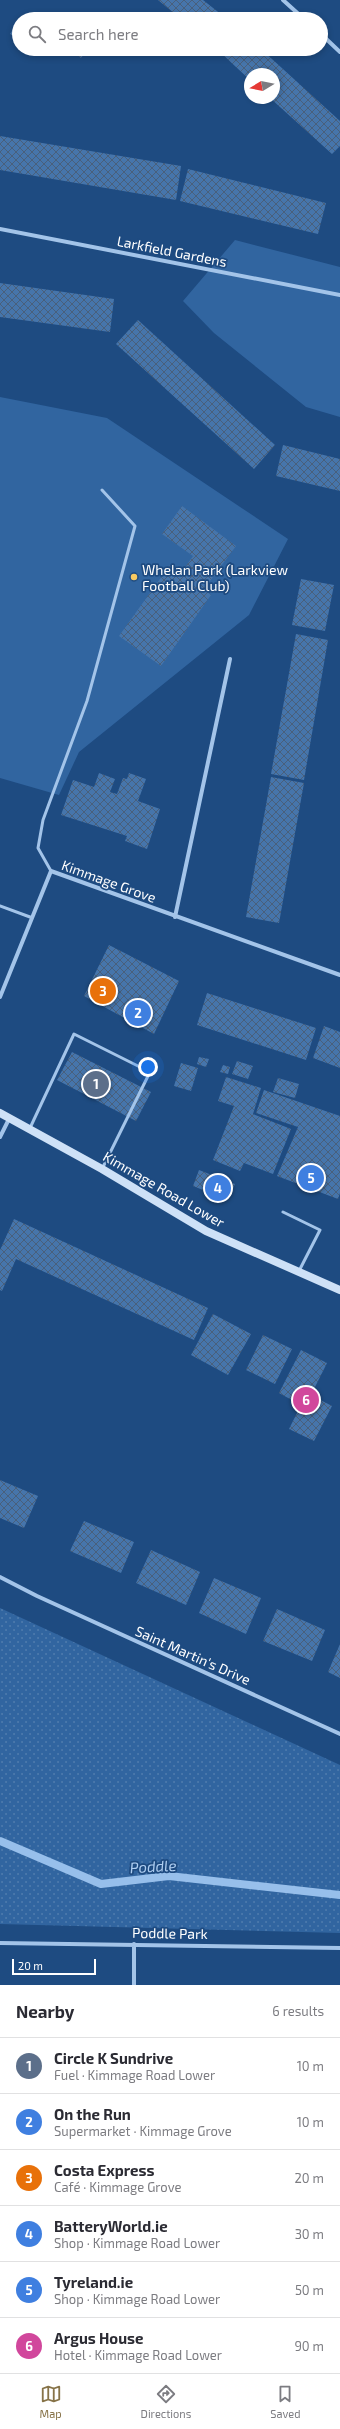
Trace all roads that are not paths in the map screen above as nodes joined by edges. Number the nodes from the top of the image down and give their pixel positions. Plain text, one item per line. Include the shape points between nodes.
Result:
1 (283, 0) edge
2 (296, 12) edge
3 (328, 41) edge
4 (340, 52) edge
5 (0, 229) edge
6 (340, 295) edge
7 (102, 490) dead end
8 (230, 659) dead end
9 (51, 871) junction
10 (0, 906) edge
11 (30, 917) junction
12 (175, 917) junction
13 (340, 975) edge
14 (0, 997) edge
15 (0, 1113) edge
16 (9, 1119) junction
17 (29, 1130) junction
18 (0, 1137) edge
19 (102, 1169) junction
20 (283, 1212) dead end
21 (299, 1271) junction
22 (340, 1290) edge
23 (0, 1577) edge
24 (340, 1734) edge
25 (0, 1943) edge
26 (134, 1944) junction
27 (340, 1948) edge
28 (134, 1985) edge

1 - 2 street
3 - 4 street
5 - 6 street, Larkfield Gardens
7 - 9 lane via 135,526 87,701 43,820 38,848
8 - 12 street
9 - 11 street, Kimmage Grove
9 - 12 street, Kimmage Grove
10 - 11 lane
11 - 14 street, Kimmage Grove
12 - 13 street, Kimmage Grove
15 - 16 main road, Kimmage Road Lower
16 - 17 main road, Kimmage Road Lower
16 - 18 street
17 - 19 main road, Kimmage Road Lower
17 - 19 lane via 74,1034 150,1072
19 - 21 main road, Kimmage Road Lower via 206,1231
20 - 21 lane via 320,1230
21 - 22 main road, Kimmage Road Lower
23 - 24 street, Saint Martin's Drive via 36,1596
25 - 26 street, Poddle Park
26 - 27 street, Poddle Park
26 - 28 street

